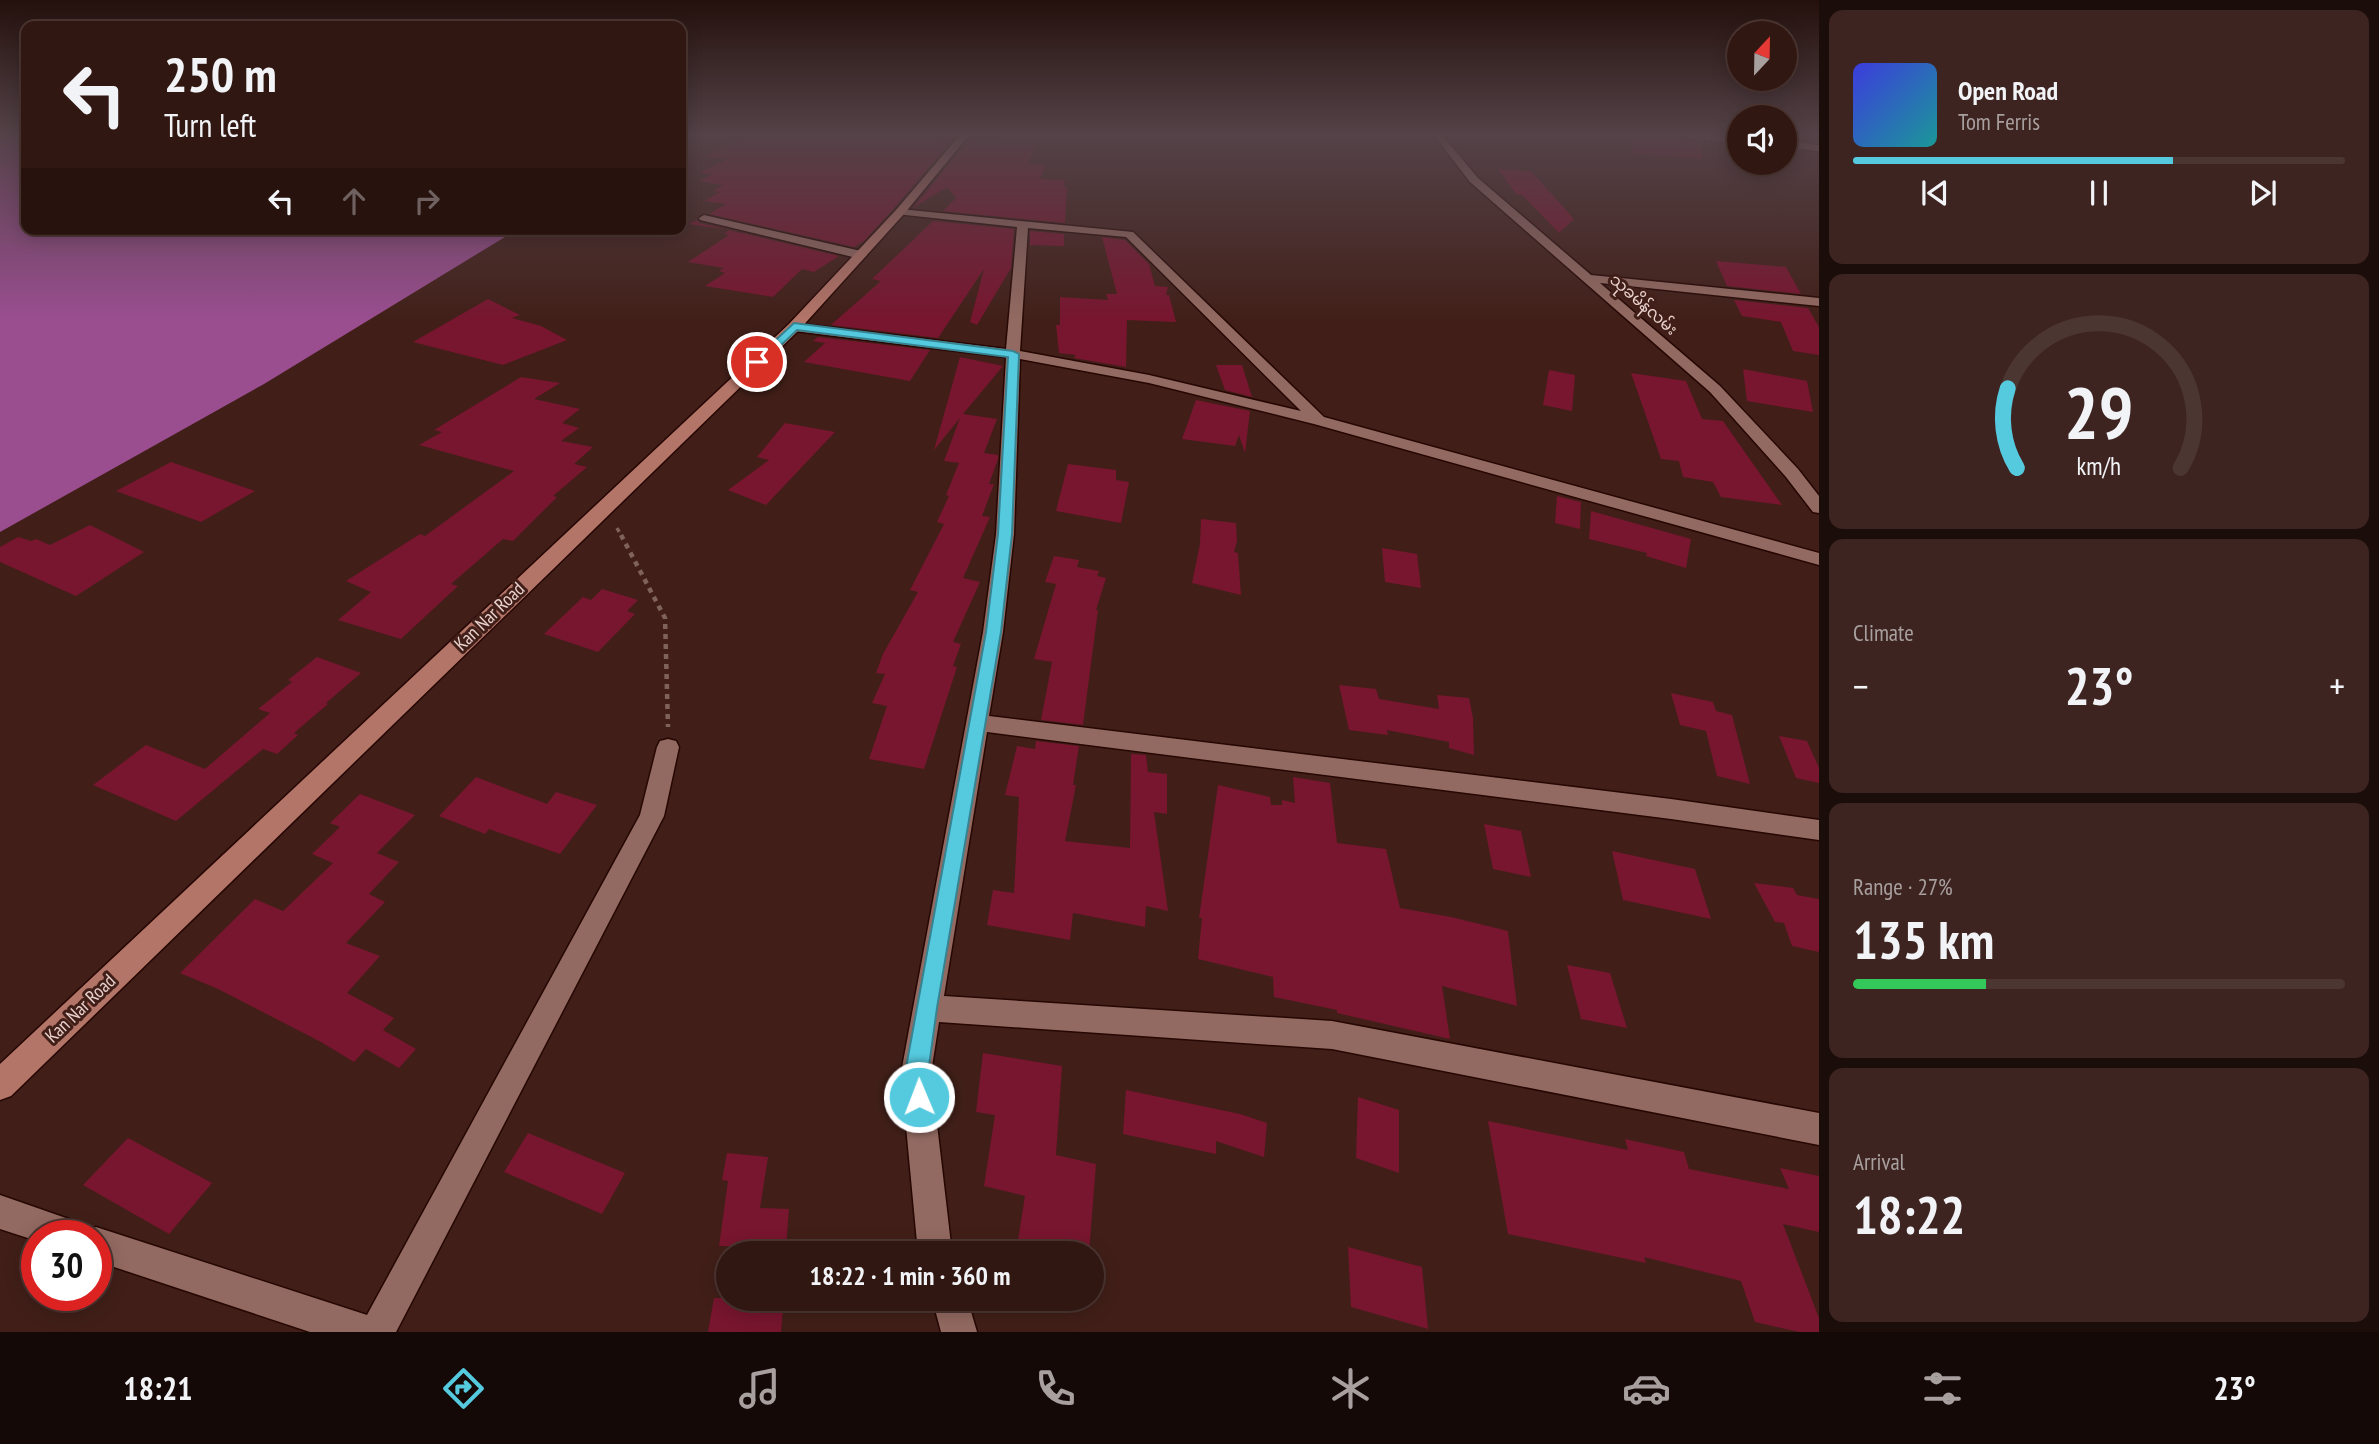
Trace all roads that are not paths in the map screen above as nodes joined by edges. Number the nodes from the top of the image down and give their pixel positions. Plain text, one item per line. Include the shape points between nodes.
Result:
1 (912, 197) edge
2 (1494, 197) edge
3 (900, 212) junction
4 (704, 218) dead end
5 (1023, 223) junction
6 (861, 255) junction
7 (1587, 278) junction
8 (1819, 302) edge
9 (794, 327) junction
10 (1013, 354) junction
11 (1319, 420) junction
12 (1819, 508) edge
13 (1819, 559) edge
14 (977, 723) junction
15 (668, 747) road end
16 (1819, 830) edge
17 (926, 1008) junction
18 (0, 1085) edge
19 (1819, 1129) edge
20 (0, 1212) edge
21 (24, 1220) edge
22 (934, 1241) edge
23 (112, 1249) edge
24 (953, 1311) edge
25 (364, 1332) edge
26 (377, 1332) edge
27 (959, 1332) edge

1 - 3 main road, Kan Nar Road
2 - 7 street, သုခမိန်လမ်း
3 - 5 street
3 - 6 main road, Kan Nar Road
4 - 6 street
5 - 10 street
5 - 11 street via 1129,234
6 - 9 main road, Kan Nar Road
7 - 8 street
7 - 12 street, သုခမိန်လမ်း via 1716,389
9 - 10 street
9 - 18 main road, Kan Nar Road
10 - 11 street via 1100,369
10 - 14 street via 1005,534
11 - 13 street
14 - 16 street
14 - 17 street
15 - 26 street via 652,816
17 - 19 street via 1332,1035
17 - 22 street via 916,1073
20 - 21 street
23 - 25 street
24 - 27 street

